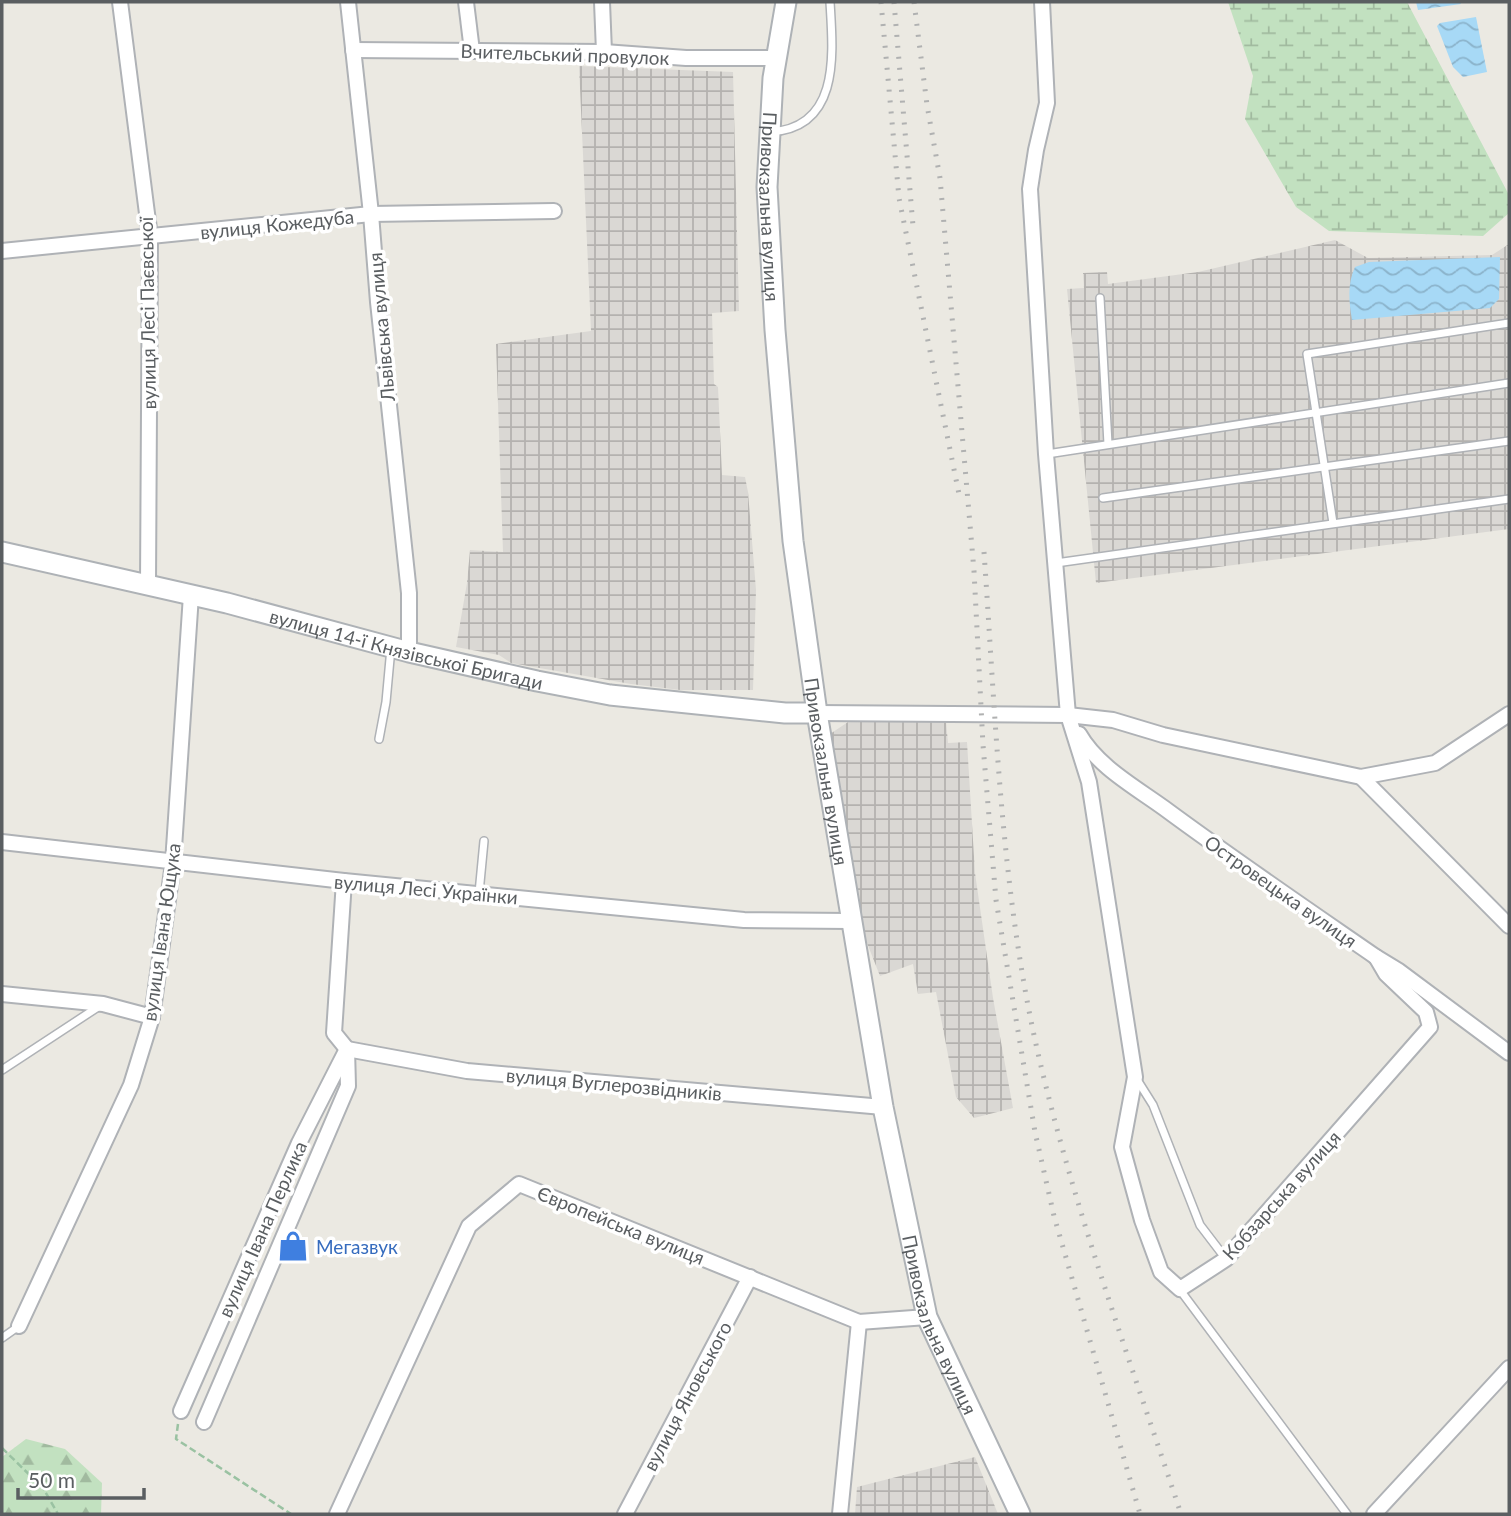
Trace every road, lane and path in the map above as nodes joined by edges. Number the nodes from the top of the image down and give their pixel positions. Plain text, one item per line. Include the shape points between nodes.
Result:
1 (120, 2) edge
2 (348, 2) edge
3 (466, 2) edge
4 (602, 2) edge
5 (786, 2) edge
6 (830, 2) edge
7 (1042, 2) edge
8 (353, 50) junction
9 (472, 51) junction
10 (604, 52) junction
11 (776, 58) junction
12 (770, 132) junction
13 (554, 211) dead end
14 (371, 214) junction
15 (150, 237) junction
16 (2, 251) edge
17 (1100, 298) dead end
18 (1509, 323) edge
19 (1509, 383) edge
20 (1316, 412) junction
21 (1509, 441) edge
22 (1108, 444) junction
23 (1046, 454) junction
24 (1324, 467) junction
25 (1103, 498) dead end
26 (1509, 499) edge
27 (1333, 523) junction
28 (2, 552) edge
29 (1055, 563) junction
30 (148, 584) junction
31 (191, 595) junction
32 (400, 649) junction
33 (817, 713) junction
34 (1509, 714) edge
35 (1068, 715) junction
36 (379, 739) dead end
37 (1361, 777) junction
38 (484, 841) dead end
39 (2, 842) edge
40 (173, 863) junction
41 (344, 881) junction
42 (479, 893) junction
43 (851, 921) junction
44 (1509, 926) edge
45 (1376, 957) junction
46 (2, 994) edge
47 (103, 1004) junction
48 (152, 1017) junction
49 (347, 1049) junction
50 (1509, 1053) edge
51 (2, 1070) edge
52 (1135, 1077) junction
53 (883, 1107) junction
54 (1226, 1259) junction
55 (750, 1277) junction
56 (1180, 1289) junction
57 (927, 1317) junction
58 (859, 1322) junction
59 (19, 1326) joint
60 (2, 1338) edge
61 (1509, 1368) edge
62 (181, 1411) joint
63 (204, 1422) dead end
64 (2, 1448) edge
65 (58, 1514) edge
66 (291, 1514) edge
67 (337, 1514) edge
68 (625, 1514) edge
69 (840, 1514) edge
70 (1020, 1514) edge
71 (1346, 1514) edge
72 (1374, 1514) edge

1 - 15 street, вулиця Лесі Паєвської
2 - 8 street, Львівська вулиця
3 - 9 street
4 - 10 street
5 - 11 street, Привокзальна вулиця
6 - 12 lane via 832,66 824,98 800,125
7 - 23 street via 1047,103 1030,189
8 - 9 street, Вчительський провулок
8 - 14 street, Львівська вулиця
9 - 10 street, Вчительський провулок
10 - 11 street, Вчительський провулок
11 - 12 street, Привокзальна вулиця
12 - 33 street, Привокзальна вулиця via 767,187 775,330 793,541
13 - 14 street, вулиця Кожедуба
14 - 15 street, вулиця Кожедуба
14 - 32 street, Львівська вулиця via 409,593
15 - 16 street, вулиця Кожедуба
15 - 30 street, вулиця Лесі Паєвської
17 - 22 lane
18 - 20 lane via 1307,354
19 - 20 lane
20 - 22 lane
20 - 24 lane
21 - 24 lane
22 - 23 lane
23 - 29 street
24 - 25 lane
24 - 27 lane
26 - 27 lane
27 - 29 lane
28 - 30 street, вулиця 14-ї Князівської Бригади
29 - 35 street
30 - 31 street, вулиця 14-ї Князівської Бригади
31 - 32 street, вулиця 14-ї Князівської Бригади
31 - 40 street, вулиця Івана Ющука
32 - 33 street, вулиця 14-ї Князівської Бригади via 610,695
32 - 36 lane
33 - 35 street
33 - 43 street, Привокзальна вулиця
34 - 37 street via 1435,763
35 - 37 street via 1113,720
35 - 45 street, Островецька вулиця via 1085,744 1110,769
35 - 52 street via 1088,782
37 - 44 street
38 - 42 lane
39 - 40 street, вулиця Лесі Українки
40 - 41 street, вулиця Лесі Українки
40 - 48 street, вулиця Івана Ющука
41 - 42 street, вулиця Лесі Українки
41 - 49 street, вулиця Івана Перлика via 334,1033
42 - 43 street, вулиця Лесі Українки via 744,920
43 - 53 street, Привокзальна вулиця
45 - 50 street, Островецька вулиця
45 - 54 street, Кобзарська вулиця via 1387,975 1426,1012 1430,1027
46 - 47 street
47 - 48 street
47 - 51 lane
48 - 59 street, вулиця Івана Ющука via 131,1084
49 - 53 street, вулиця Вуглерозвідників via 467,1071
49 - 62 street, вулиця Івана Перлика via 299,1143
49 - 63 street, вулиця Івана Перлика via 348,1086
52 - 54 lane via 1153,1105 1200,1226
52 - 56 street via 1122,1147 1161,1272
53 - 57 street, Привокзальна вулиця
54 - 56 street, Кобзарська вулиця
55 - 58 street, Європейська вулиця
55 - 67 street, Європейська вулиця via 519,1184 468,1226
55 - 68 street, вулиця Яновського
56 - 71 lane
57 - 58 street, Європейська вулиця
57 - 70 street, Привокзальна вулиця
58 - 69 street
59 - 60 lane
61 - 72 street
62 - 66 path via 176,1439
64 - 65 path via 43,1488

